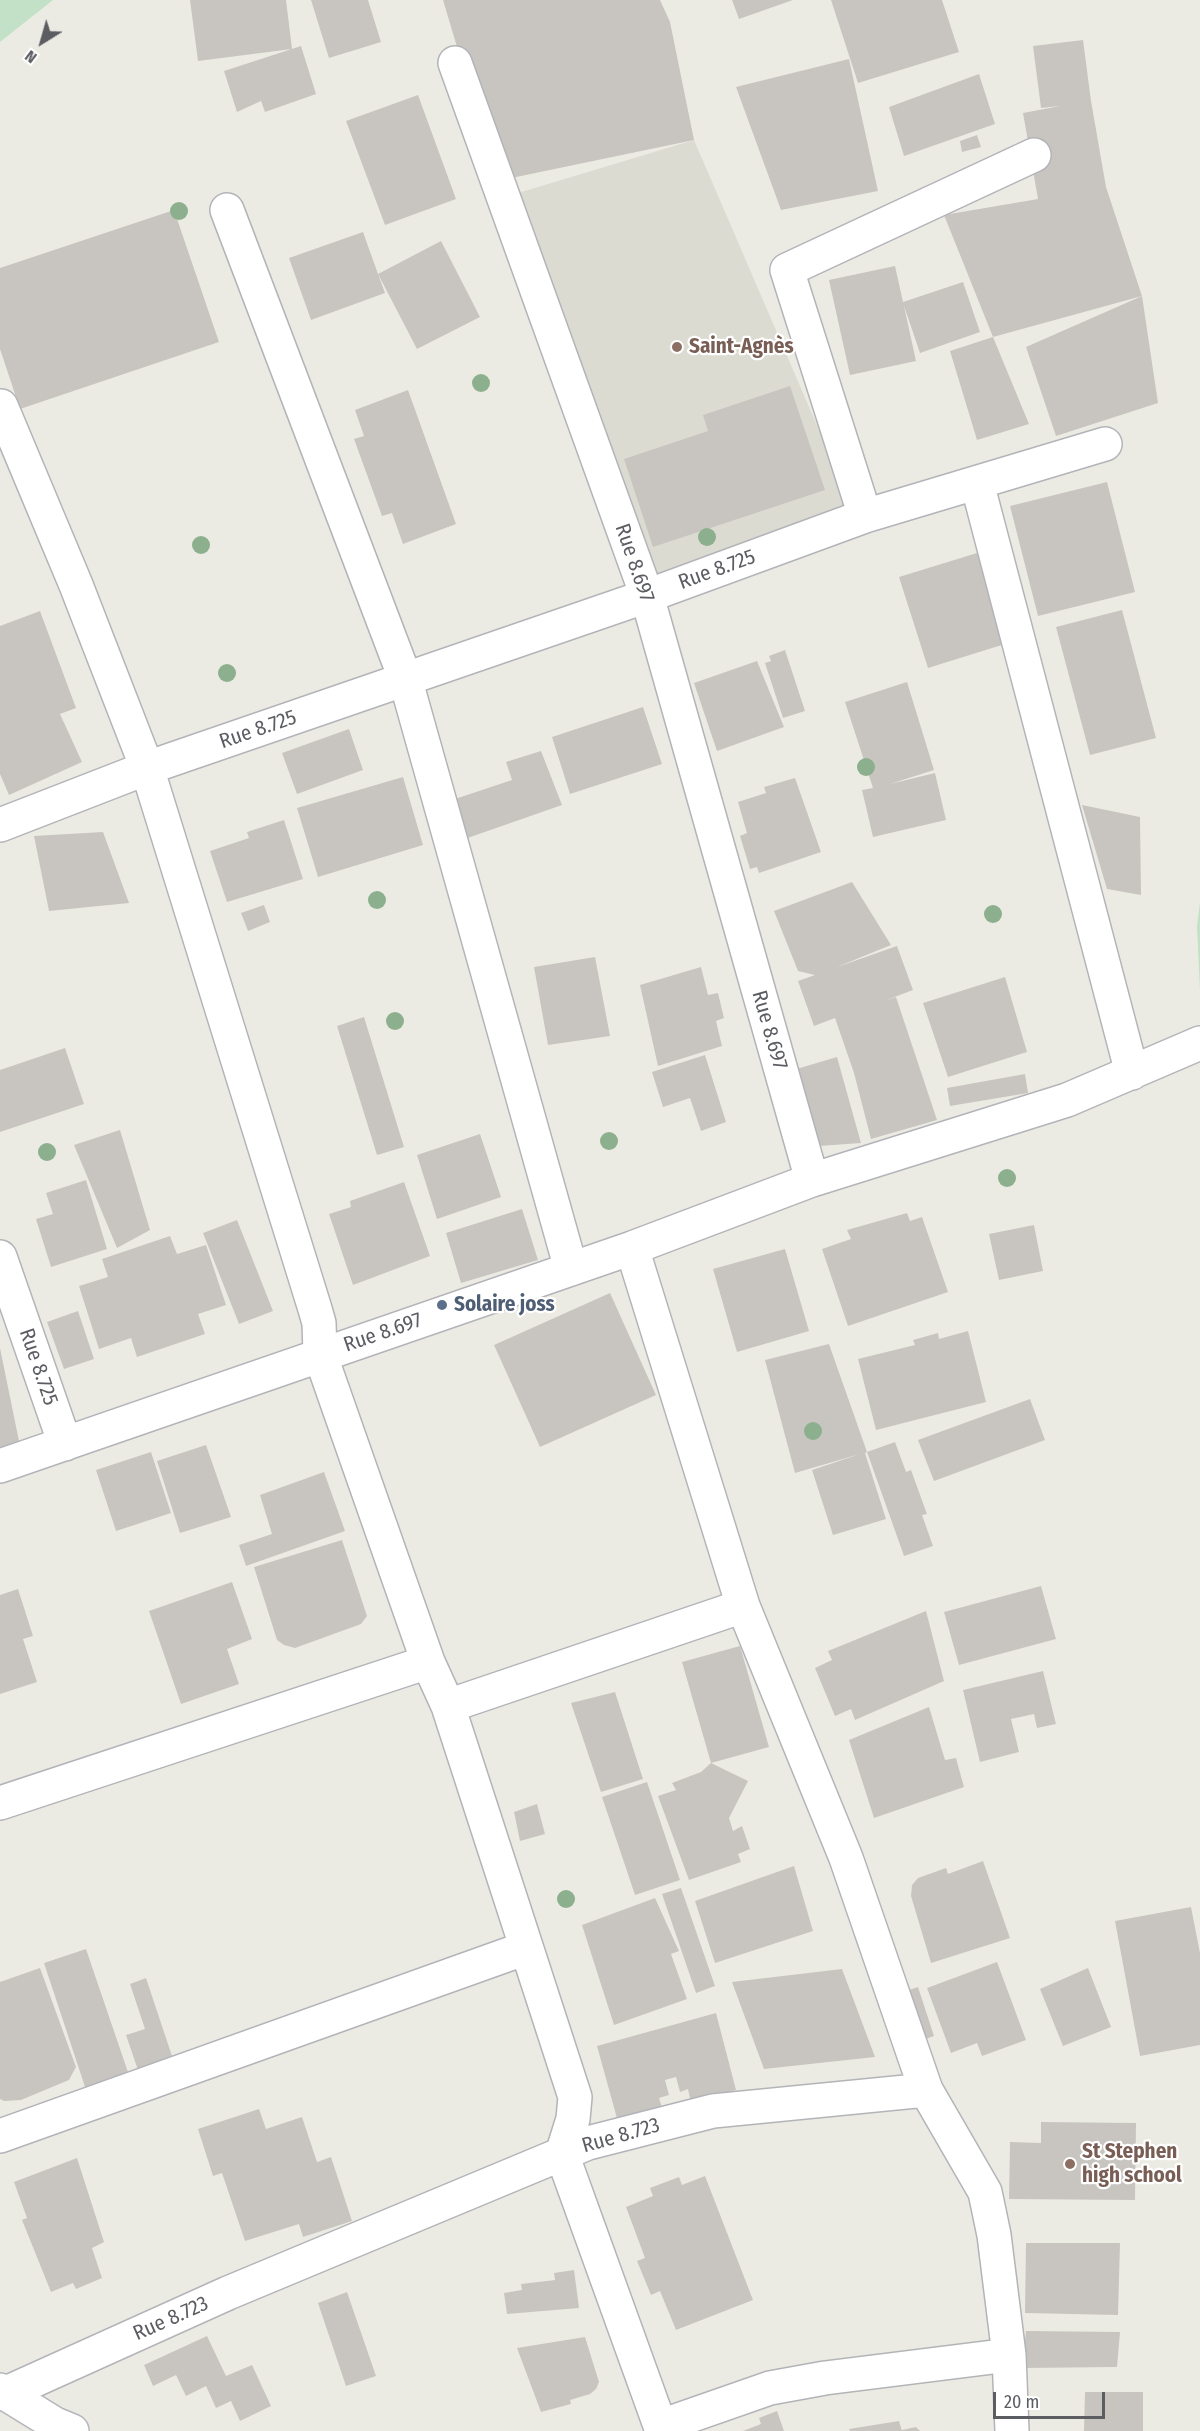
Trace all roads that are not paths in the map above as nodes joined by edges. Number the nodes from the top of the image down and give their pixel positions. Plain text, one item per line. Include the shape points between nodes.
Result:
1 (455, 63) dead end
2 (1034, 155) dead end
3 (227, 210) dead end
4 (1, 406) edge
5 (1104, 444) dead end
6 (977, 483) junction
7 (865, 516) junction
8 (647, 596) junction
9 (405, 678) junction
10 (147, 768) junction
11 (0, 825) edge
12 (1200, 1042) edge
13 (1131, 1073) junction
14 (812, 1180) junction
15 (632, 1248) junction
16 (0, 1257) edge
17 (571, 1269) junction
18 (320, 1354) junction
19 (64, 1444) junction
20 (0, 1466) edge
21 (743, 1606) junction
22 (428, 1662) junction
23 (448, 1706) junction
24 (0, 1803) edge
25 (526, 1947) junction
26 (926, 2090) junction
27 (0, 2136) edge
28 (562, 2154) junction
29 (1009, 2355) junction
30 (2, 2392) edge
31 (662, 2429) edge
32 (72, 2431) edge
33 (1012, 2431) edge

1 - 8 street, Rue 8.697
2 - 7 street via 787,270
3 - 9 street
4 - 10 street
5 - 6 street, Rue 8.725
6 - 7 street, Rue 8.725
6 - 13 street
7 - 8 street, Rue 8.725
8 - 9 street, Rue 8.725
8 - 14 street, Rue 8.697
9 - 10 street, Rue 8.725
9 - 17 street
10 - 11 street, Rue 8.725
10 - 18 street via 315,1309
12 - 13 street
13 - 14 street via 1067,1100
14 - 15 street, Rue 8.697
15 - 17 street, Rue 8.697
15 - 21 street
16 - 19 street, Rue 8.725
17 - 18 street, Rue 8.697
18 - 19 street, Rue 8.697
18 - 22 street
19 - 20 street, Rue 8.697
21 - 23 street
21 - 26 street via 846,1858
22 - 23 street
22 - 24 street
23 - 25 street
25 - 27 street
25 - 28 street via 575,2097
26 - 28 street, Rue 8.723 via 713,2111 588,2143
26 - 29 street via 985,2192
28 - 30 street, Rue 8.723
28 - 31 street
29 - 31 street via 770,2388
29 - 33 street
30 - 32 street

